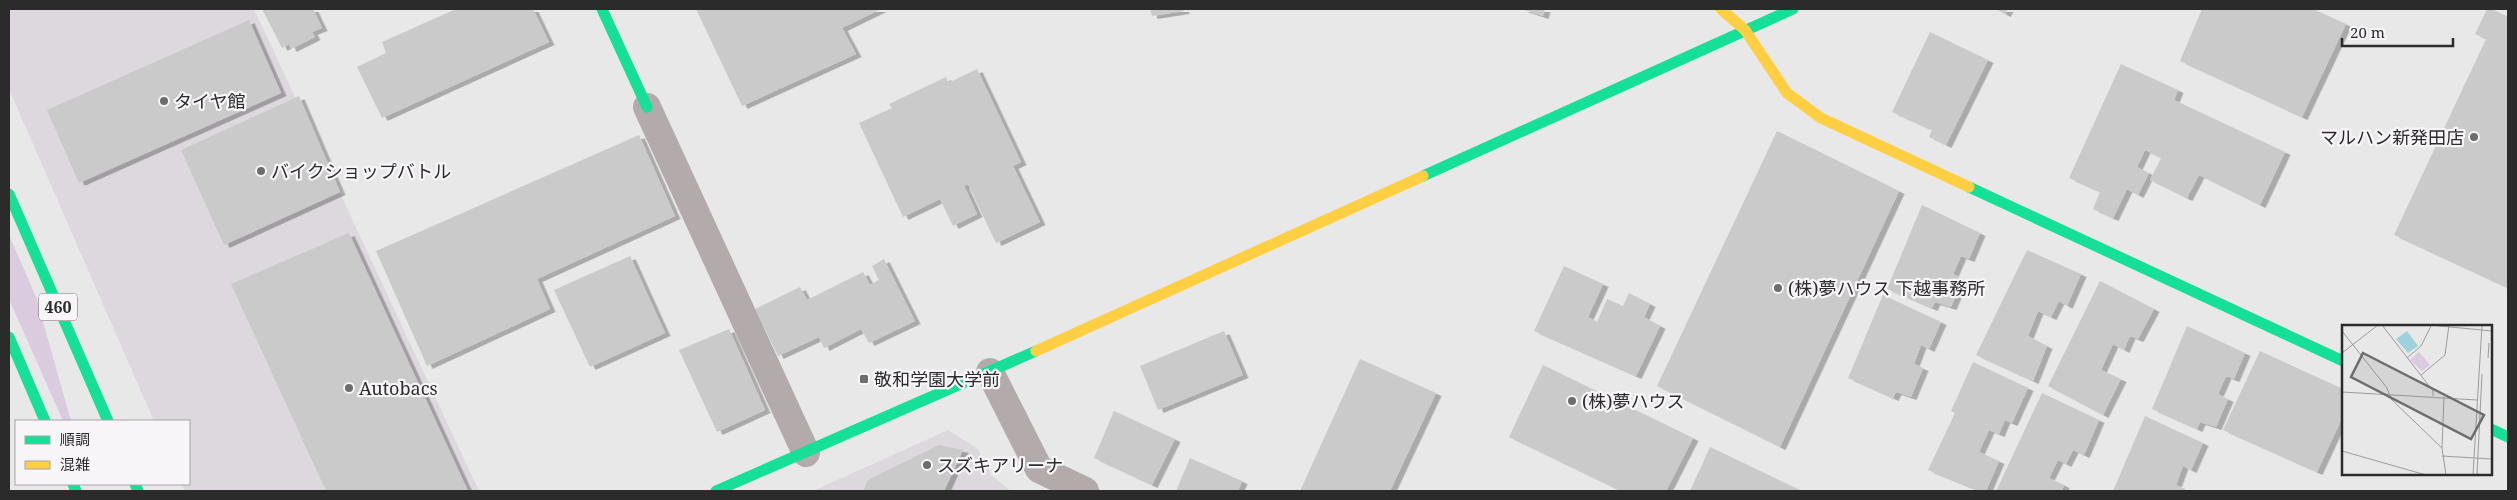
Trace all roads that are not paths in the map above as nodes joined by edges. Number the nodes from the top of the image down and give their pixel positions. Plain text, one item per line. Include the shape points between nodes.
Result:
1 (602, 9) edge
2 (1721, 9) edge
3 (1792, 9) edge
4 (1746, 30) junction
5 (647, 107) joint
6 (9, 194) edge
7 (9, 337) edge
8 (2342, 360) edge
9 (990, 372) junction
10 (45, 420) edge
11 (108, 420) edge
12 (2492, 429) edge
13 (2508, 437) edge
14 (806, 453) junction
15 (716, 491) edge
16 (1085, 491) edge

1 - 5 main road
2 - 4 main road
3 - 4 main road
4 - 8 main road via 1787,93 1821,118
4 - 9 main road
5 - 14 street
6 - 11 main road, 460
7 - 10 main road
9 - 14 main road
9 - 16 street via 1039,469
12 - 13 main road
14 - 15 main road

